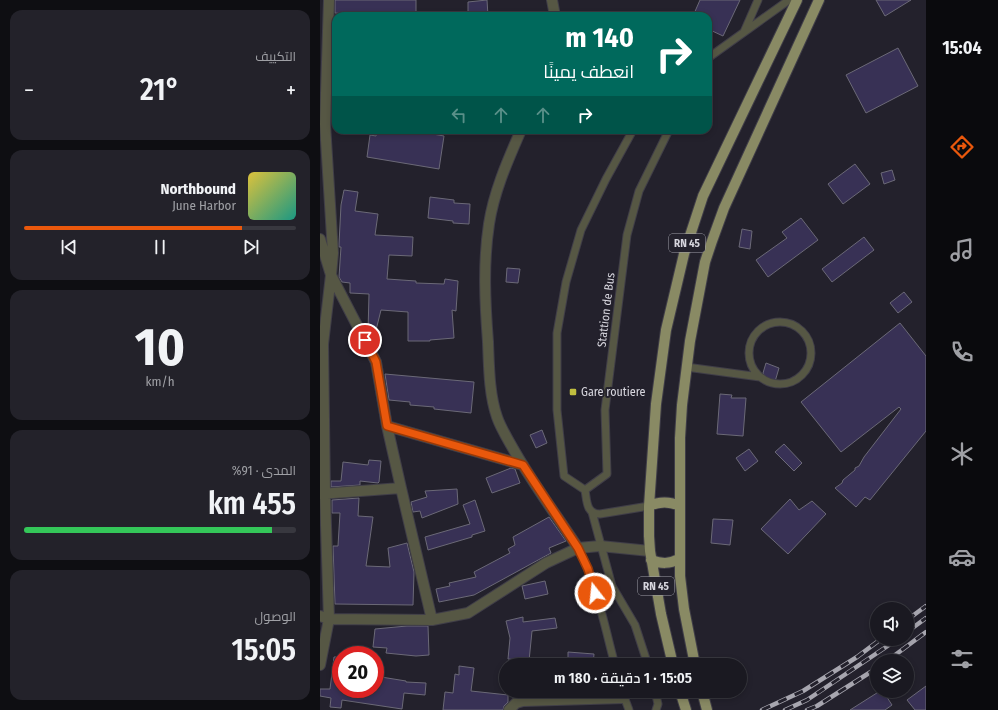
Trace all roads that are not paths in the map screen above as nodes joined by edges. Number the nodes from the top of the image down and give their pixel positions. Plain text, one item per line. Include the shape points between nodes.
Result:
1 (329, 0) edge
2 (552, 0) edge
3 (758, 0) edge
4 (789, 0) edge
5 (797, 0) edge
6 (819, 0) edge
7 (554, 12) edge
8 (743, 34) junction
9 (712, 56) edge
10 (519, 134) edge
11 (631, 134) edge
12 (667, 134) edge
13 (320, 239) edge
14 (331, 275) junction
15 (321, 344) edge
16 (686, 367) junction
17 (760, 377) junction
18 (387, 426) junction
19 (523, 465) junction
20 (401, 488) junction
21 (585, 490) junction
22 (322, 494) edge
23 (650, 506) junction
24 (680, 506) junction
25 (592, 512) junction
26 (600, 546) junction
27 (578, 548) junction
28 (651, 556) junction
29 (679, 559) junction
30 (325, 618) edge
31 (432, 620) junction
32 (613, 658) edge
33 (646, 658) edge
34 (671, 658) edge
35 (694, 658) edge
36 (320, 665) edge
37 (573, 698) edge
38 (624, 698) edge
39 (657, 698) edge
40 (682, 698) edge
41 (704, 698) edge
42 (509, 710) edge
43 (629, 710) edge
44 (656, 710) edge
45 (686, 710) edge
46 (707, 710) edge

1 - 14 street via 326,124 333,253
2 - 7 street
3 - 8 lane
4 - 8 lane
5 - 23 main road, RN 45 via 703,196 686,248 674,293 661,368 656,404
6 - 16 main road, RN 45 via 724,208 712,240 705,262
8 - 9 lane
10 - 19 street via 504,169 489,223 485,267 493,402 497,418
11 - 21 lane via 581,230 566,282 557,333 557,410 564,476
12 - 21 lane, Stattion de Bus via 639,191 627,235 605,410 607,474
13 - 14 street
14 - 15 street
14 - 18 street via 376,362
15 - 22 street
16 - 17 lane
16 - 24 main road, RN 45 via 680,438
17 - 17 lane via 769,382 784,384 806,371 810,362 809,342 796,326 776,322 766,325 752,339 749,360
18 - 19 street
18 - 20 street
19 - 27 street
20 - 22 street
20 - 31 street
21 - 25 lane via 588,509
22 - 30 street
23 - 24 main road via 662,502
23 - 25 lane via 600,514
23 - 28 main road, RN 45
24 - 29 main road, RN 45
25 - 26 lane
26 - 27 street
26 - 28 street
26 - 33 lane via 612,586 635,626
27 - 31 street via 546,563 468,613
27 - 32 lane via 591,579
28 - 29 main road via 657,562 668,563
28 - 34 main road, RN 45
29 - 35 main road, RN 45 via 681,593
30 - 31 street
30 - 36 street
37 - 42 street via 523,701 516,703
38 - 43 lane
39 - 44 lane
40 - 45 main road
41 - 46 main road

